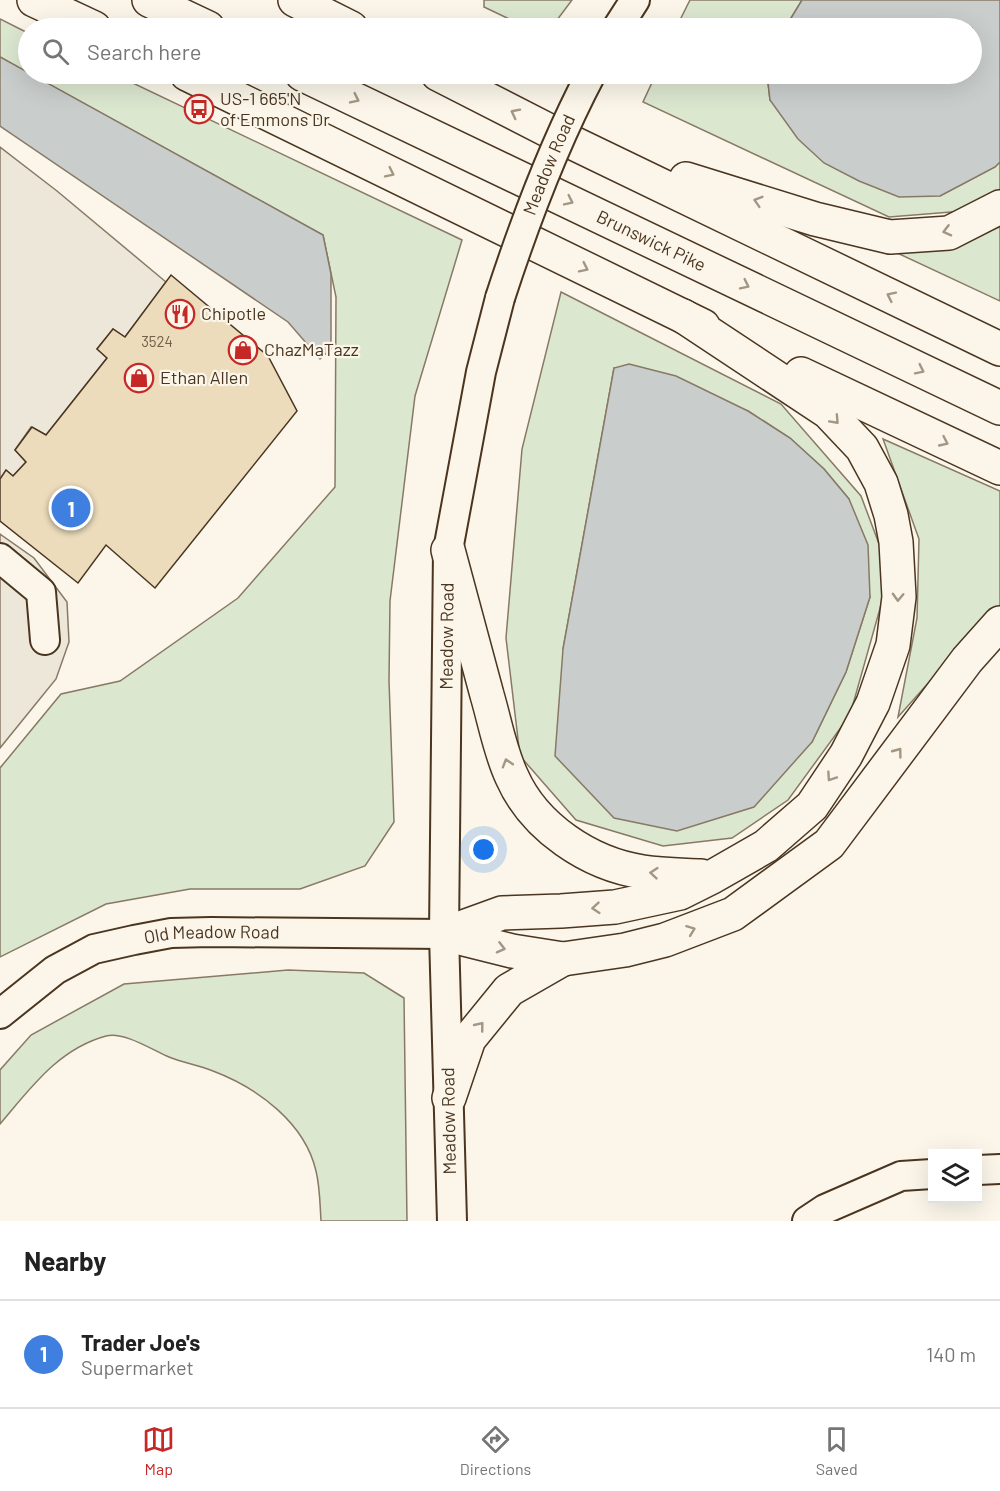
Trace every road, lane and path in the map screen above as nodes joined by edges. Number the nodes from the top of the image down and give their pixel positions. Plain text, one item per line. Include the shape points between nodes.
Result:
1 (34, 0) edge
2 (149, 0) edge
3 (295, 0) edge
4 (635, 0) edge
5 (73, 18) edge
6 (187, 18) edge
7 (331, 18) edge
8 (623, 18) edge
9 (207, 84) edge
10 (323, 84) edge
11 (458, 84) edge
12 (586, 84) edge
13 (567, 140) junction
14 (1000, 207) edge
15 (683, 316) junction
16 (1000, 349) edge
17 (1000, 408) edge
18 (1000, 468) edge
19 (448, 550) junction
20 (0, 558) edge
21 (1000, 623) edge
22 (45, 640) dead end
23 (712, 877) junction
24 (444, 934) junction
25 (563, 959) junction
26 (0, 1014) edge
27 (449, 1098) junction
28 (1000, 1169) edge
29 (982, 1170) edge
30 (928, 1174) edge
31 (452, 1221) edge
32 (807, 1221) edge

1 - 5 highway
2 - 6 highway
3 - 7 highway
4 - 8 street
9 -> 15 highway
10 -> 17 highway, Brunswick Pike
13 -> 11 highway
12 - 19 street, Meadow Road, bridge via 527,216 500,298 481,372
14 -> 13 highway via 949,233 890,237 815,219
16 -> 13 highway
15 -> 18 highway
15 -> 23 highway via 828,412 862,448 881,483 891,515 899,597 893,645 873,703 846,755 812,806 766,846
23 -> 19 highway via 642,872 610,865 573,847 524,801 501,744
19 - 24 street, Meadow Road
20 - 22 street via 41,592
25 -> 21 highway via 666,940 733,914 830,844 967,660
23 -> 24 highway via 680,893 615,907 502,913
24 -> 25 highway
24 - 26 street, Old Meadow Road via 212,932 134,939 94,949 65,965
24 - 27 street, Meadow Road
27 -> 25 highway via 469,1039 508,990
27 - 31 street, Meadow Road
28 - 29 street
30 - 32 street via 901,1176 825,1209

